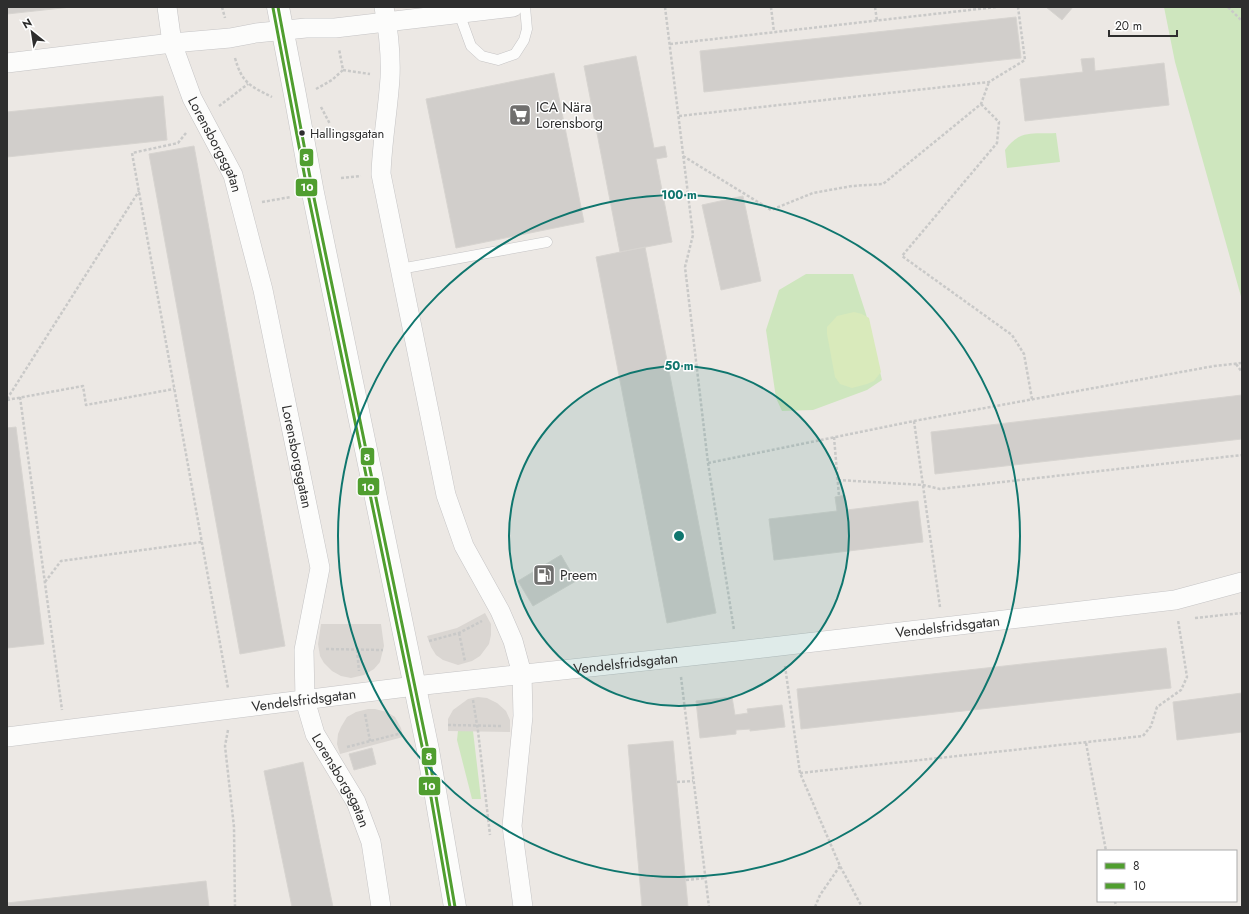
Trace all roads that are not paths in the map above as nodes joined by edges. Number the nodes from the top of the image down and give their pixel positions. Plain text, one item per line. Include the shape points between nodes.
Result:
1 (166, 7) edge
2 (278, 7) edge
3 (513, 7) edge
4 (525, 7) edge
5 (459, 13) junction
6 (386, 14) edge
7 (282, 31) junction
8 (172, 43) junction
9 (7, 63) edge
10 (547, 242) dead end
11 (400, 269) junction
12 (1242, 582) edge
13 (522, 674) junction
14 (415, 686) junction
15 (305, 700) junction
16 (7, 737) edge
17 (381, 907) edge
18 (455, 907) edge
19 (523, 907) edge

1 - 8 street, Lorensborgsgatan
2 - 7 main road
3 - 5 street
4 - 5 lane via 527,29 524,40 514,54 498,60 482,56 471,46
5 - 6 street
6 - 7 street via 335,28
6 - 11 street via 390,77 381,174
7 - 8 street
7 - 14 main road
8 - 9 street
8 - 15 street, Lorensborgsgatan via 192,98 233,175 263,290 320,568 304,650
10 - 11 lane
11 - 13 street via 446,495 464,546 500,611 513,641
12 - 13 street, Vendelsfridsgatan via 1175,600
13 - 14 street, Vendelsfridsgatan
13 - 19 street via 523,716 512,826
14 - 15 street, Vendelsfridsgatan
14 - 18 main road
15 - 16 street, Vendelsfridsgatan
15 - 17 street, Lorensborgsgatan via 315,734 356,802 371,842

